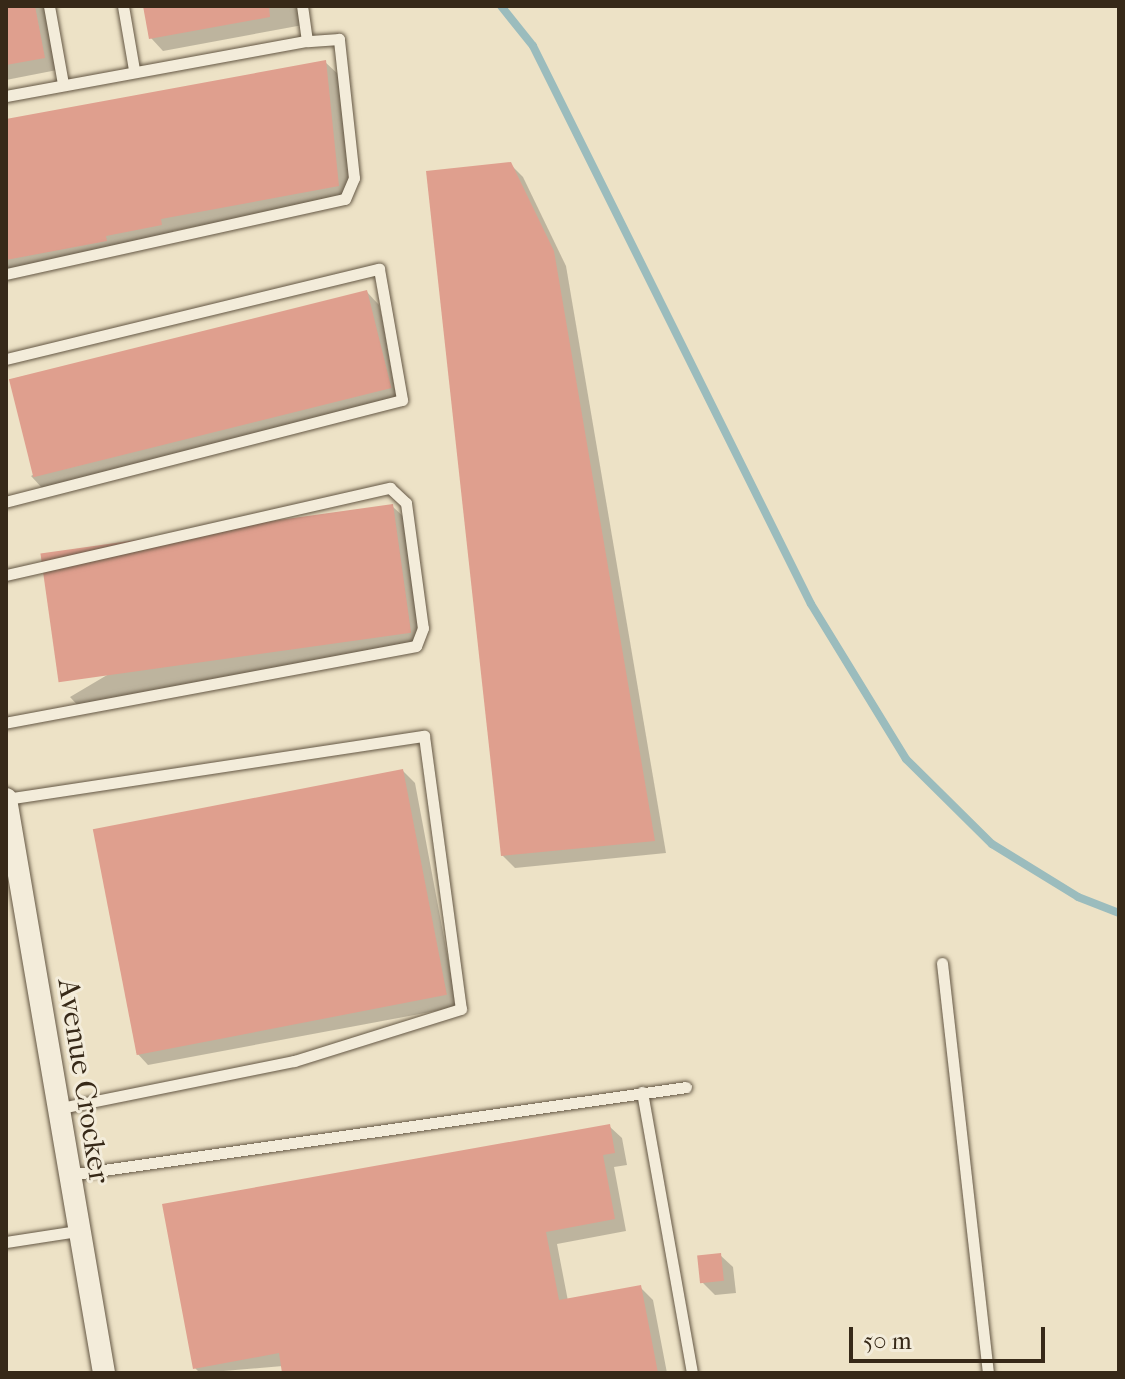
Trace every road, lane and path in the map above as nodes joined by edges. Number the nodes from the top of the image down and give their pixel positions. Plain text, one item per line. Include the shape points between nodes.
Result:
1 (49, 6) edge
2 (123, 6) edge
3 (302, 6) edge
4 (307, 41) junction
5 (134, 70) junction
6 (63, 84) junction
7 (6, 96) edge
8 (6, 274) edge
9 (6, 359) edge
10 (6, 502) edge
11 (6, 575) edge
12 (6, 723) edge
13 (6, 799) edge
14 (942, 963) dead end
15 (686, 1087) dead end
16 (642, 1092) junction
17 (57, 1109) junction
18 (68, 1175) junction
19 (77, 1231) junction
20 (6, 1242) edge
21 (104, 1373) edge
22 (692, 1373) edge
23 (988, 1373) edge

1 - 6 lane
2 - 5 lane
3 - 4 lane
4 - 5 lane
4 - 8 lane via 339,39 354,178 345,199
5 - 6 lane
6 - 7 lane
9 - 10 lane via 379,269 402,400
11 - 12 lane via 390,488 406,503 423,628 416,646
13 - 17 street, Avenue Crocker
13 - 17 lane via 424,736 461,1009 294,1061
14 - 23 lane
15 - 16 lane
16 - 18 lane
16 - 22 lane
17 - 18 street, Avenue Crocker
18 - 19 street, Avenue Crocker
19 - 20 lane
19 - 21 street, Avenue Crocker

